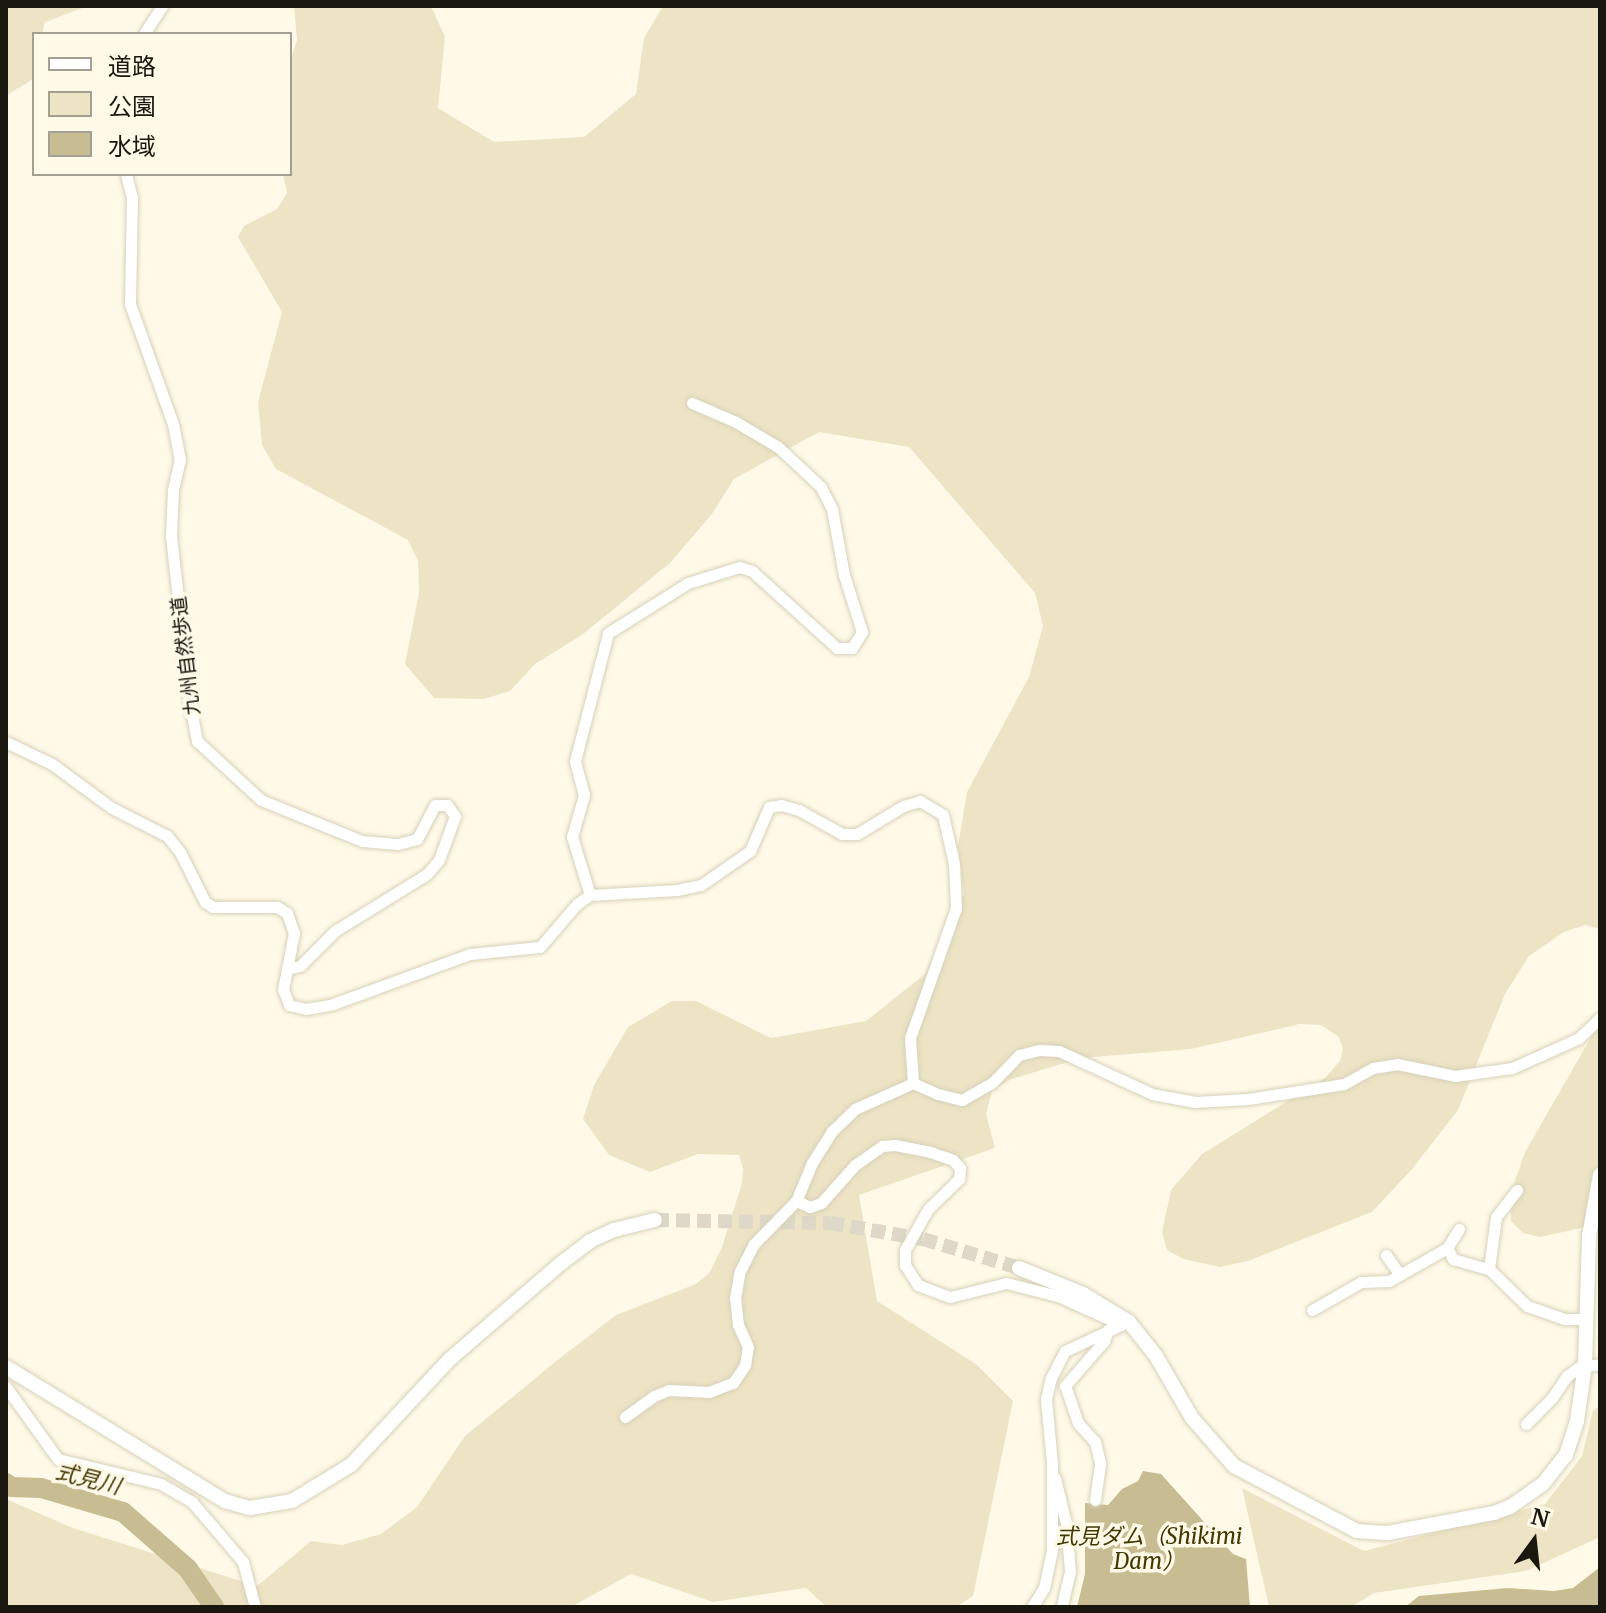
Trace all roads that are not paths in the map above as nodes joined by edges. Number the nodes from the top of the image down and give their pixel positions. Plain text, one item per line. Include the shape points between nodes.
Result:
1 (162, 6) edge
2 (145, 32) edge
3 (126, 176) edge
4 (692, 403) dead end
5 (6, 742) edge
6 (590, 895) junction
7 (287, 969) junction
8 (1600, 1018) edge
9 (913, 1083) junction
10 (1599, 1182) edge
11 (1517, 1190) dead end
12 (796, 1201) junction
13 (655, 1220) tunnel mouth
14 (1459, 1229) dead end
15 (1447, 1248) junction
16 (1386, 1255) dead end
17 (1019, 1268) tunnel mouth
18 (1489, 1269) junction
19 (1400, 1275) junction
20 (1312, 1310) dead end
21 (1586, 1319) junction
22 (1124, 1323) junction
23 (1108, 1330) junction
24 (1593, 1364) edge
25 (6, 1367) edge
26 (6, 1387) edge
27 (625, 1417) dead end
28 (1526, 1424) dead end
29 (1052, 1470) junction
30 (1095, 1500) dead end
31 (255, 1607) edge
32 (1032, 1607) edge
33 (1062, 1607) edge

1 - 2 street
3 - 7 street, 九州自然歩道 via 132,198 130,304 173,424 180,459 171,536 197,741 261,800 362,841 398,844 417,839 435,805 447,805 455,816 439,860 427,874 335,931 300,966
4 - 6 street via 778,447 821,487 832,509 862,632 852,648 837,648 752,571 739,567 688,583 608,633 575,761 584,795 572,837
5 - 7 street via 52,764 112,808 167,836 213,907 277,907 287,913 294,933
6 - 7 street via 540,947 470,954 333,1004 306,1009 289,1005 284,997
6 - 9 street via 701,885 750,851 769,807 799,810 842,834 857,834 903,806 920,801 933,807 943,815 947,829 956,908 910,1038
8 - 9 street via 1579,1038 1512,1068 1455,1076 1397,1064 1373,1068 1344,1084 1248,1099 1195,1102 1152,1094 1059,1051 1039,1050 1019,1055 992,1083 962,1100
9 - 12 street via 855,1109 832,1131
10 - 21 street via 1589,1236
11 - 18 street via 1496,1217
12 - 22 street via 810,1207 821,1203 855,1165 882,1146 907,1146 942,1156 960,1168 959,1179 928,1209 905,1250 905,1265 918,1285 950,1297 1006,1283 1058,1296
12 - 27 street via 754,1244 740,1271 735,1298 738,1325 748,1347 745,1365 733,1383 709,1392 669,1390
13 - 25 street via 602,1236 560,1264 450,1359 351,1465 292,1501 250,1508 225,1501
14 - 15 street
15 - 18 street via 1453,1259
15 - 19 street
16 - 19 street
17 - 22 street via 1083,1294
18 - 21 street via 1527,1306 1564,1319
19 - 20 street via 1361,1282
21 - 24 street
22 - 23 street
22 - 24 street via 1156,1356 1192,1418 1234,1466 1357,1531 1377,1534 1494,1513 1543,1484 1566,1455
23 - 29 street via 1065,1351 1051,1378 1046,1399
23 - 30 street via 1065,1386 1078,1423 1095,1442 1100,1463
24 - 28 street via 1567,1376
26 - 31 street via 58,1459 161,1484 192,1502 243,1562
29 - 32 street via 1052,1550 1044,1588
29 - 33 street via 1066,1523 1070,1571

